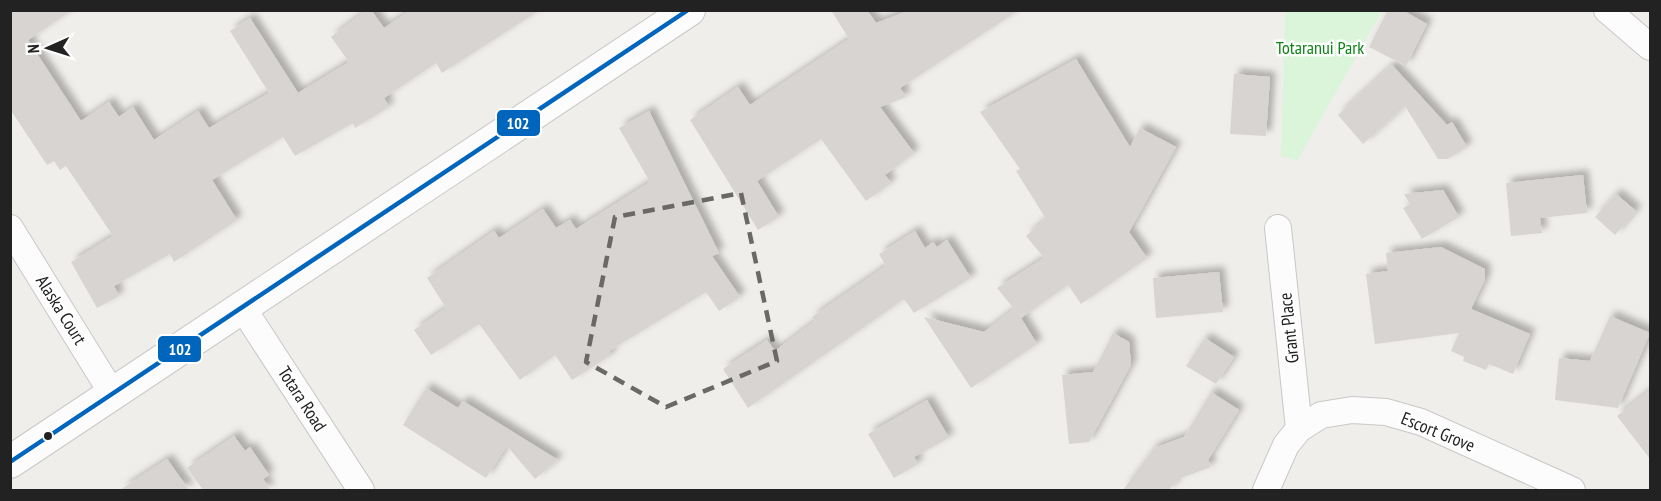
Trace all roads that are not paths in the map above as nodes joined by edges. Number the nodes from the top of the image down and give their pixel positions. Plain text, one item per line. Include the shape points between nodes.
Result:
1 (688, 10) edge
2 (1607, 10) edge
3 (1650, 47) edge
4 (10, 228) edge
5 (1278, 228) dead end
6 (242, 307) junction
7 (112, 393) junction
8 (1299, 429) junction
9 (10, 462) edge
10 (361, 490) edge
11 (1266, 490) edge
12 (1572, 490) edge

1 - 6 street
2 - 3 street
4 - 7 street, Alaska Court
5 - 8 street, Grant Place
6 - 7 street
6 - 10 street, Totara Road
7 - 9 street
8 - 11 street, Escort Grove via 1286,445
8 - 12 street, Escort Grove via 1321,416 1352,410 1386,412 1421,422

